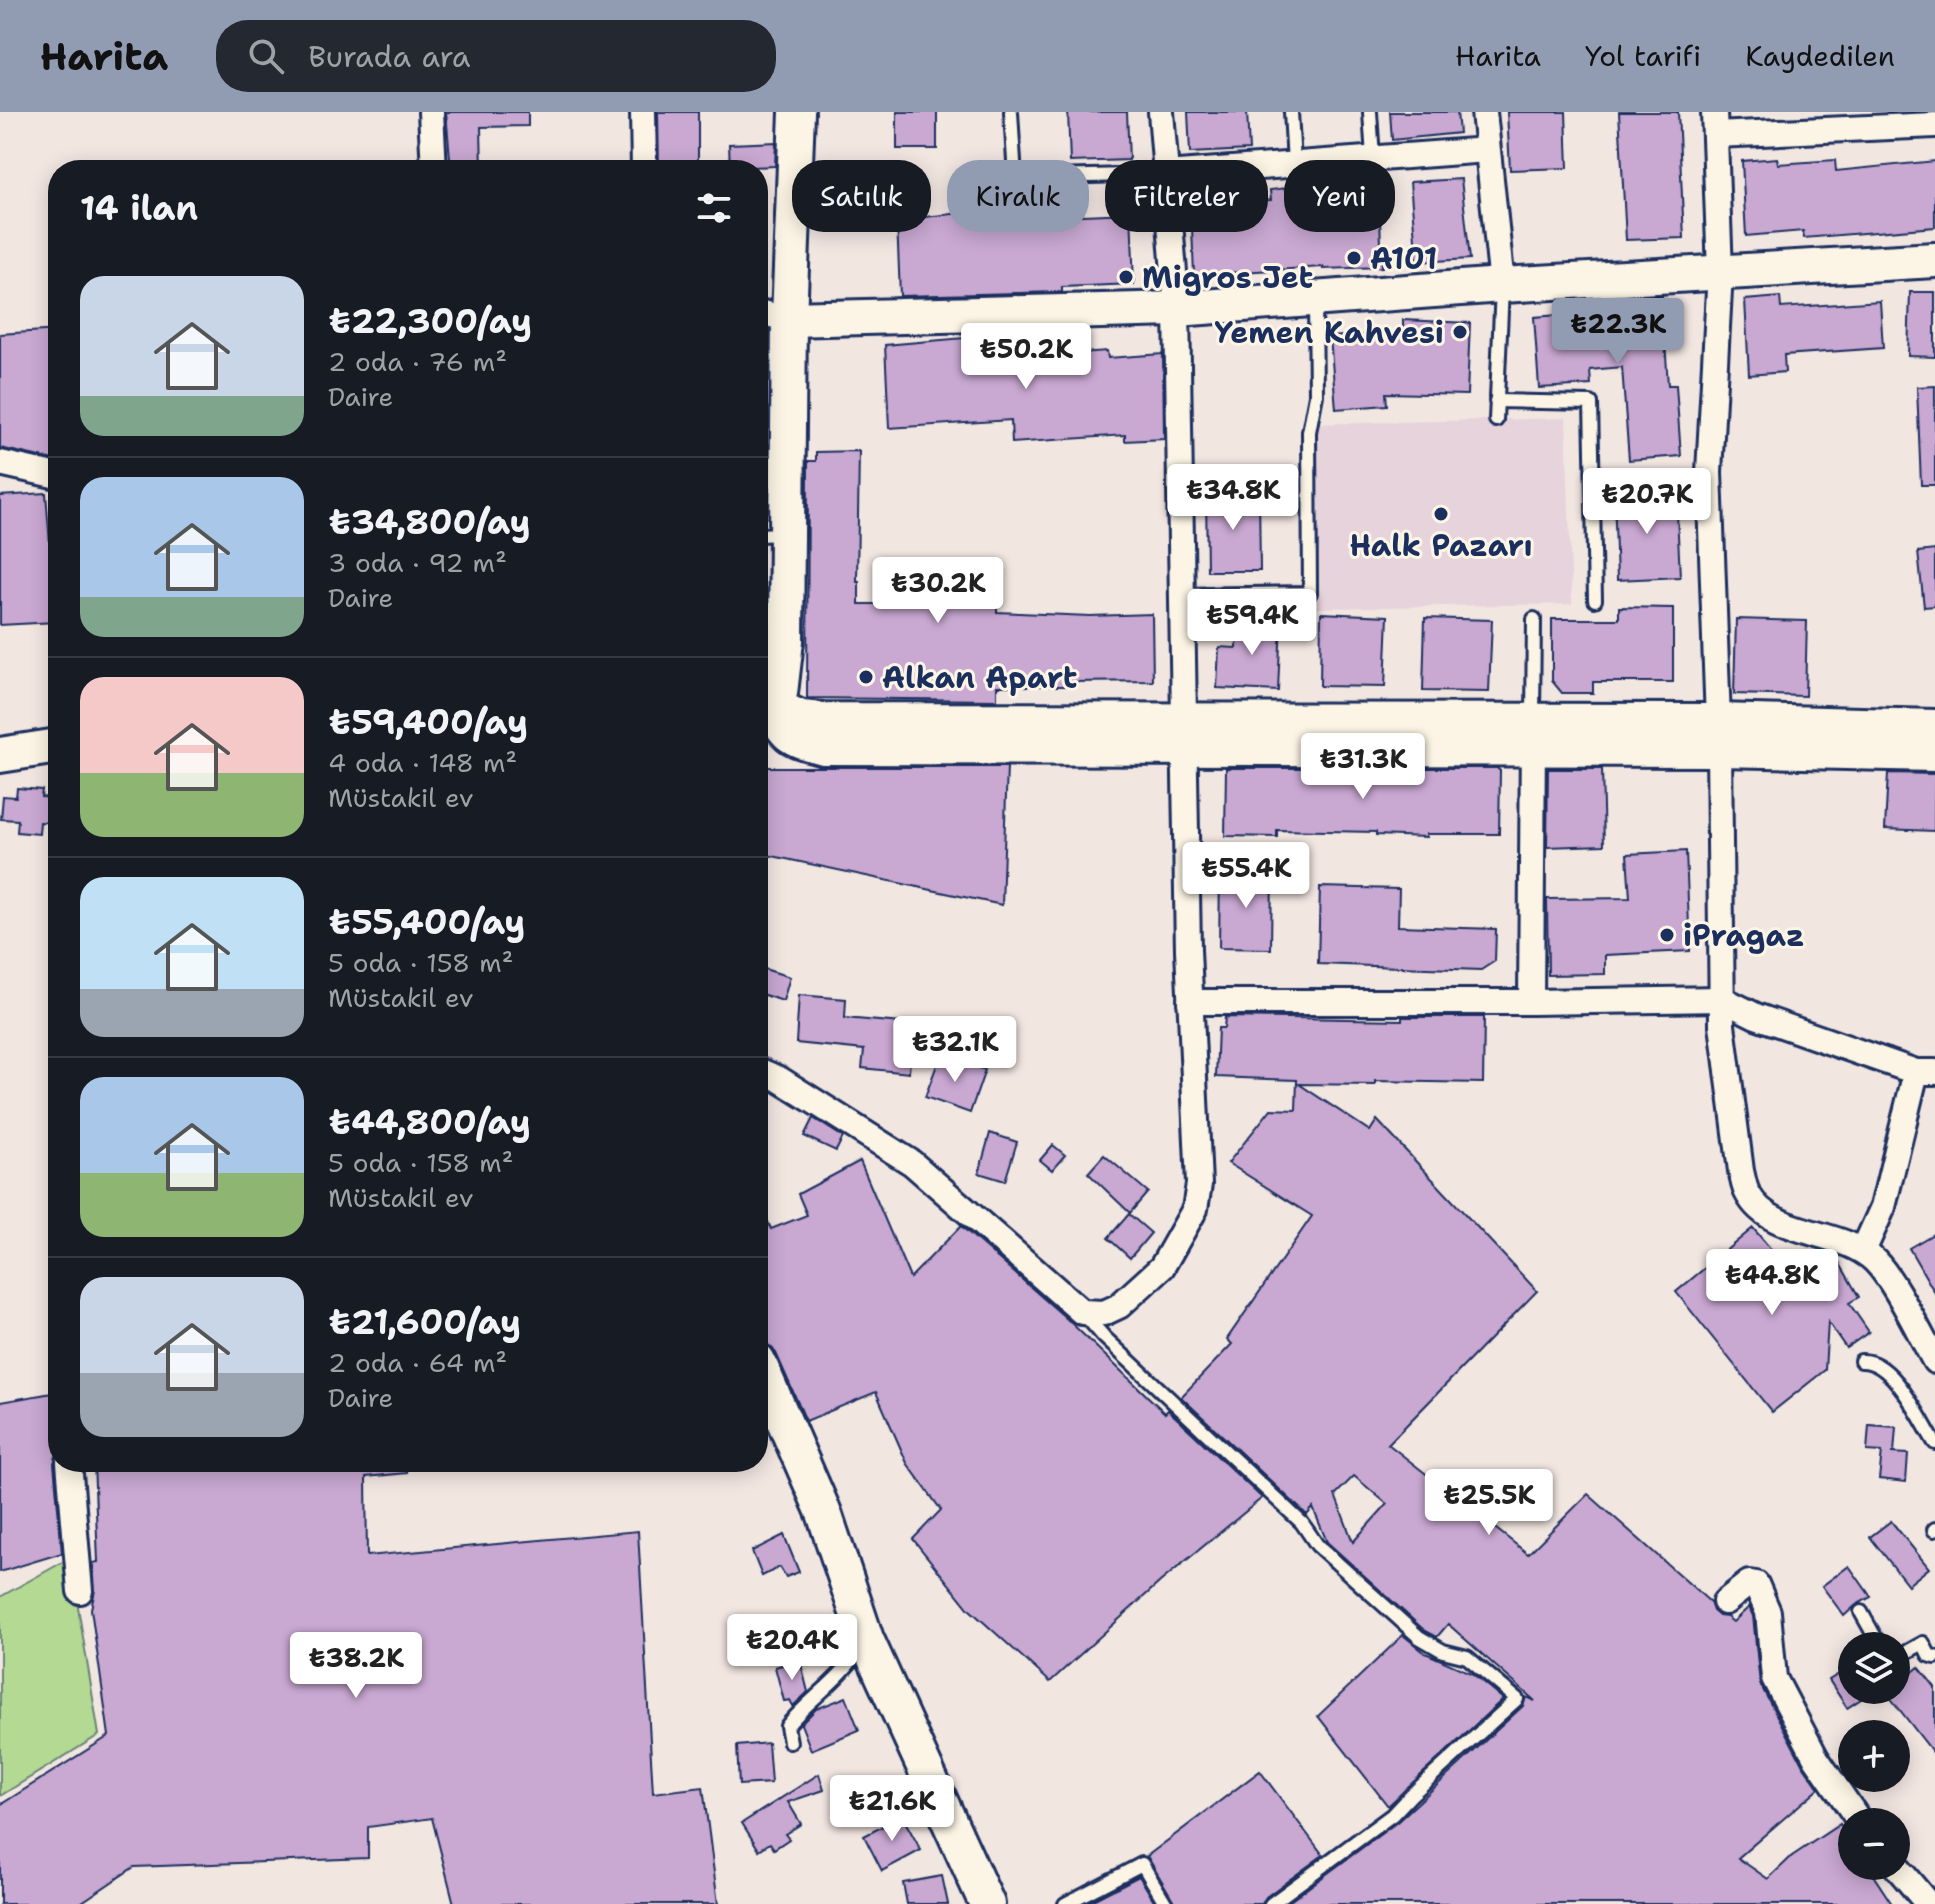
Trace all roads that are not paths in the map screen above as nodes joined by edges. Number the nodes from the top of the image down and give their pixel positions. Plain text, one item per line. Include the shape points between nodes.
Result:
1 (431, 112) edge
2 (643, 112) edge
3 (797, 112) edge
4 (1011, 112) edge
5 (1161, 112) edge
6 (1291, 112) edge
7 (1370, 112) edge
8 (1484, 112) edge
9 (1907, 118) edge
10 (1848, 120) edge
11 (1715, 123) edge
12 (1935, 125) edge
13 (1487, 150) junction
14 (1373, 158) junction
15 (433, 160) edge
16 (644, 160) edge
17 (1164, 160) edge
18 (1294, 160) edge
19 (1341, 160) edge
20 (1105, 176) edge
21 (1170, 232) edge
22 (1935, 260) edge
23 (1720, 272) junction
24 (1502, 285) junction
25 (1315, 299) junction
26 (1177, 309) junction
27 (774, 316) edge
28 (1496, 401) junction
29 (1496, 420) dead end
30 (0, 463) edge
31 (48, 474) edge
32 (772, 534) edge
33 (1181, 595) junction
34 (1595, 600) dead end
35 (1534, 619) dead end
36 (768, 708) edge
37 (768, 715) edge
38 (1935, 727) edge
39 (1184, 733) junction
40 (1533, 735) junction
41 (1718, 735) junction
42 (48, 748) edge
43 (1935, 754) edge
44 (0, 755) edge
45 (1722, 999) junction
46 (1190, 1002) junction
47 (1531, 1002) junction
48 (1926, 1072) edge
49 (768, 1074) edge
50 (1863, 1251) junction
51 (1082, 1312) junction
52 (1861, 1361) dead end
53 (1935, 1361) edge
54 (768, 1384) edge
55 (1935, 1443) edge
56 (70, 1472) edge
57 (80, 1591) dead end
58 (1725, 1602) dead end
59 (1861, 1612) dead end
60 (1872, 1632) edge
61 (866, 1639) junction
62 (1910, 1650) edge
63 (1935, 1657) edge
64 (790, 1742) dead end
65 (1850, 1808) edge
66 (1908, 1880) edge
67 (987, 1904) edge
68 (1065, 1904) edge
69 (1166, 1904) edge
70 (1271, 1904) edge
71 (1928, 1904) edge

1 - 15 street
2 - 16 street
3 - 27 street
4 - 20 lane via 1015,178
5 - 17 street
6 - 18 lane
7 - 14 lane
8 - 13 street
9 - 10 street
9 - 12 street
10 - 11 street
11 - 23 street
13 - 14 street
13 - 24 street
14 - 19 street
21 - 26 street
22 - 23 street
23 - 24 street
23 - 41 street via 1709,472
24 - 25 street
24 - 28 lane
25 - 26 street
25 - 33 lane via 1310,593
26 - 27 street
26 - 33 street
27 - 32 street
28 - 29 lane
28 - 34 lane via 1591,403
30 - 31 street
32 - 36 street via 786,641 780,693
33 - 39 street
35 - 40 lane
37 - 39 street via 784,733 824,747
38 - 41 street
39 - 40 street
39 - 46 street
40 - 41 street
40 - 47 street
41 - 43 street
41 - 45 street
42 - 44 street
45 - 47 street
45 - 48 street via 1756,1016
45 - 50 street via 1747,1193 1775,1220
46 - 47 street
46 - 51 street via 1199,1184 1195,1209 1162,1267 1119,1306 1104,1313
48 - 50 street via 1883,1207
49 - 51 street via 912,1163
50 - 53 street via 1877,1263
51 - 70 lane via 1302,1523 1317,1545 1419,1637 1467,1657 1517,1699 1392,1815
52 - 55 lane via 1873,1361 1894,1377
54 - 61 street via 824,1513
56 - 57 street
58 - 65 street via 1749,1583 1756,1584 1768,1612 1774,1678 1816,1758
59 - 60 lane
61 - 64 lane via 855,1658 787,1726
61 - 67 street
62 - 63 lane via 1923,1643
66 - 71 street
68 - 69 lane via 1142,1864

